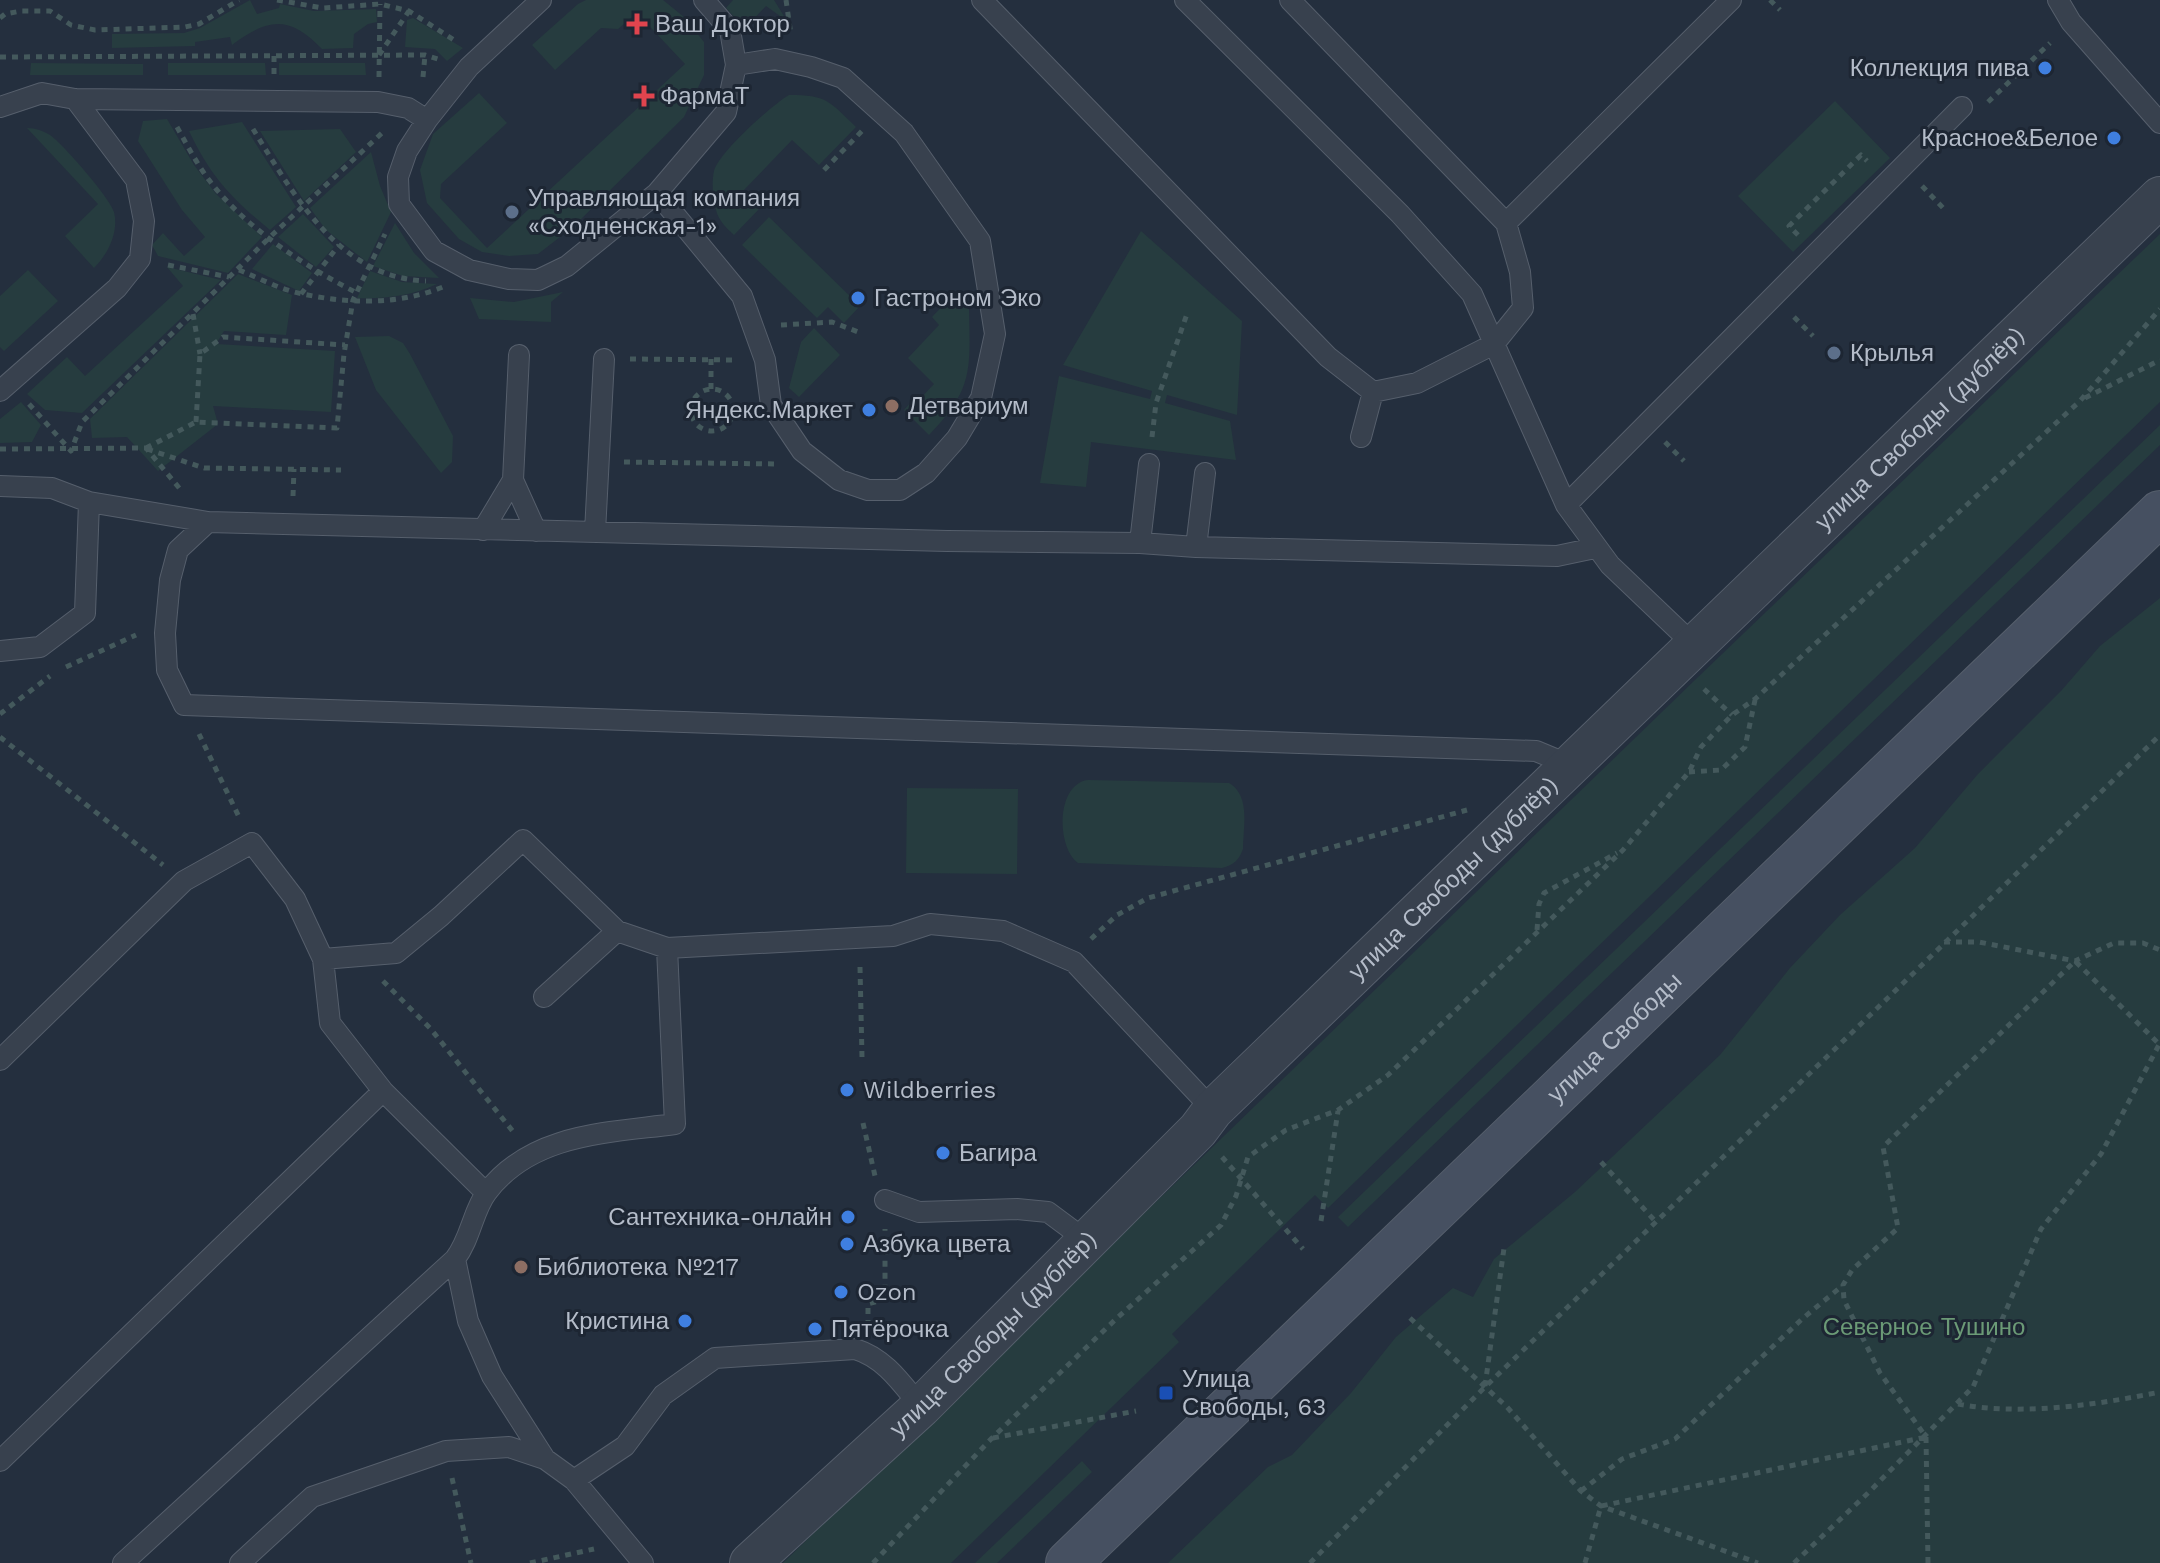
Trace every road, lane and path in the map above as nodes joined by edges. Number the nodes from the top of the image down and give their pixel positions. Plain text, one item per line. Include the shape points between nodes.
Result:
1 (239, 0) edge
2 (277, 0) edge
3 (541, 0) edge
4 (704, 0) edge
5 (982, 0) edge
6 (1185, 0) edge
7 (1731, 0) edge
8 (1770, 0) edge
9 (2058, 0) edge
10 (380, 4) junction
11 (1302, 4) edge
12 (1780, 10) dead end
13 (409, 11) junction
14 (0, 18) edge
15 (2071, 22) junction
16 (379, 55) junction
17 (0, 57) edge
18 (474, 62) junction
19 (736, 65) junction
20 (75, 99) junction
21 (169, 99) junction
22 (235, 101) junction
23 (0, 107) edge
24 (1962, 107) joint
25 (408, 108) junction
26 (880, 111) junction
27 (427, 120) junction
28 (2160, 123) edge
29 (824, 170) dead end
30 (657, 193) junction
31 (2160, 197) edge
32 (399, 204) junction
33 (303, 208) junction
34 (1506, 223) junction
35 (270, 237) junction
36 (339, 245) junction
37 (140, 259) junction
38 (369, 268) junction
39 (239, 270) junction
40 (469, 270) junction
41 (317, 273) junction
42 (230, 278) junction
43 (357, 293) junction
44 (301, 294) junction
45 (353, 300) junction
46 (2160, 309) edge
47 (1188, 311) dead end
48 (193, 314) junction
49 (753, 326) junction
50 (861, 333) dead end
51 (1494, 344) junction
52 (345, 345) junction
53 (200, 354) junction
54 (519, 355) dead end
55 (604, 359) joint
56 (711, 359) junction
57 (765, 360) junction
58 (2160, 360) edge
59 (5, 386) edge
60 (711, 389) junction
61 (1373, 392) junction
62 (2080, 401) junction
63 (196, 422) junction
64 (1361, 437) dead end
65 (146, 448) junction
66 (0, 449) edge
67 (71, 451) junction
68 (1150, 457) joint
69 (599, 461) junction
70 (819, 464) junction
71 (294, 469) junction
72 (341, 470) dead end
73 (1205, 473) dead end
74 (513, 480) junction
75 (0, 486) edge
76 (293, 494) dead end
77 (89, 502) junction
78 (1566, 505) junction
79 (2160, 513) edge
80 (208, 522) junction
81 (483, 530) junction
82 (536, 531) junction
83 (595, 532) junction
84 (1140, 543) junction
85 (1196, 547) junction
86 (1595, 548) junction
87 (165, 633) junction
88 (0, 651) edge
89 (1695, 663) junction
90 (1755, 699) junction
91 (184, 705) junction
92 (0, 714) edge
93 (1732, 715) junction
94 (2160, 735) edge
95 (0, 737) edge
96 (1572, 766) junction
97 (1689, 772) junction
98 (1480, 807) dead end
99 (252, 843) junction
100 (1623, 850) junction
101 (184, 881) junction
102 (617, 931) junction
103 (1537, 931) junction
104 (859, 938) junction
105 (1943, 942) junction
106 (667, 948) junction
107 (2160, 950) edge
108 (357, 955) junction
109 (323, 959) junction
110 (2075, 961) junction
111 (1074, 962) junction
112 (544, 997) dead end
113 (2160, 1044) edge
114 (862, 1057) dead end
115 (0, 1060) edge
116 (383, 1091) junction
117 (1213, 1110) junction
118 (1338, 1110) junction
119 (863, 1123) dead end
120 (532, 1154) junction
121 (1221, 1156) dead end
122 (1601, 1162) dead end
123 (1241, 1179) junction
124 (486, 1193) junction
125 (885, 1200) junction
126 (1321, 1221) dead end
127 (1656, 1222) junction
128 (1087, 1241) junction
129 (1504, 1248) dead end
130 (1303, 1249) dead end
131 (455, 1259) junction
132 (1843, 1285) junction
133 (1410, 1318) dead end
134 (867, 1353) junction
135 (1485, 1387) junction
136 (2160, 1392) edge
137 (1957, 1404) junction
138 (921, 1407) junction
139 (1136, 1411) dead end
140 (1926, 1437) junction
141 (992, 1438) junction
142 (446, 1451) junction
143 (545, 1459) junction
144 (0, 1461) edge
145 (574, 1480) junction
146 (1581, 1491) junction
147 (1601, 1506) junction
148 (626, 1542) junction
149 (123, 1563) edge
150 (240, 1563) edge
151 (471, 1563) edge
152 (530, 1563) edge
153 (643, 1563) edge
154 (750, 1563) edge
155 (873, 1563) edge
156 (1068, 1563) edge
157 (1310, 1563) edge
158 (1585, 1563) edge
159 (1758, 1563) edge
160 (1794, 1563) edge
161 (1928, 1563) edge

1 - 14 path via 185,27 95,30 71,25 50,11 21,11
2 - 10 path via 323,8
3 - 18 lane
4 - 19 lane via 730,30
5 - 61 lane via 1328,357
6 - 51 lane via 1400,214 1472,294
7 - 34 lane
8 - 12 path
9 - 15 lane
10 - 13 path
10 - 16 path
11 - 34 lane
13 - 16 path
13 - 18 path
15 - 24 path via 1983,108
15 - 28 lane
16 - 17 path
16 - 18 path
18 - 27 lane
19 - 26 lane via 775,59 811,67 843,78
19 - 30 lane via 726,112
20 - 21 lane
20 - 23 lane via 42,93
20 - 37 lane via 136,180 144,221
21 - 22 lane
21 - 35 path via 176,126 210,181
22 - 25 lane via 378,102
22 - 33 path
24 - 78 lane
25 - 27 lane
25 - 33 path
26 - 29 path
26 - 70 lane via 904,133 980,241 995,334 981,398 957,438 926,473 900,490 868,490 839,480
27 - 32 lane via 398,177
30 - 40 lane via 567,266 538,280
30 - 49 lane via 742,296
31 - 89 street, улица Свободы (дублёр)
32 - 38 path
32 - 40 lane via 434,251
33 - 35 path
33 - 36 path
34 - 51 lane via 1520,272 1523,308
35 - 39 path
35 - 41 path
36 - 38 path
36 - 41 path
37 - 42 path
37 - 59 lane via 117,288
38 - 40 path via 436,282
38 - 43 path
39 - 42 path
39 - 44 path
40 - 45 path via 457,281 413,298
41 - 43 path
41 - 44 path
42 - 48 path
43 - 45 path
44 - 45 path
45 - 52 path
46 - 62 path
47 - 68 path via 1156,403
48 - 53 path
48 - 67 path via 82,422
49 - 50 path via 832,322
49 - 57 lane
51 - 61 lane via 1417,383
51 - 78 lane
52 - 53 path via 223,337
52 - 63 path via 337,428
53 - 63 path
54 - 74 lane
55 - 56 path
55 - 69 lane
56 - 57 path
56 - 60 path
57 - 70 lane via 771,405 802,451
58 - 62 path
59 - 67 path
60 - 60 path via 699,393 691,413 696,424 718,430 733,413 731,401
61 - 64 lane
62 - 90 path
63 - 65 path
65 - 67 path
65 - 71 path via 204,468
65 - 80 path
66 - 67 path
68 - 84 lane
69 - 70 path
69 - 83 lane
71 - 72 path
71 - 76 path
73 - 85 lane
74 - 81 lane
74 - 82 lane
75 - 77 lane via 52,488
77 - 80 lane
77 - 88 lane via 85,613 40,647
78 - 86 lane
79 - 156 main road, улица Свободы
80 - 81 lane
80 - 87 lane via 178,550
81 - 82 lane
82 - 83 lane
83 - 84 lane
84 - 85 lane
85 - 86 lane via 1557,556
86 - 89 lane
87 - 91 lane via 167,670
87 - 92 path via 135,635 97,651 49,676
89 - 93 path
89 - 96 street, улица Свободы (дублёр)
90 - 93 path
90 - 97 path via 1745,747 1721,770
91 - 96 lane via 1536,751
91 - 99 path
93 - 97 path via 1701,747
94 - 105 path
95 - 101 path
96 - 117 street, улица Свободы (дублёр)
97 - 100 path
98 - 111 path via 1148,898 1117,915
99 - 101 lane
99 - 109 lane via 295,899
100 - 103 path
100 - 103 path via 1544,893
101 - 115 lane
102 - 106 lane
102 - 108 lane via 523,840 396,953
102 - 112 lane
103 - 118 path via 1388,1075
104 - 106 lane
104 - 111 lane via 893,936 930,924 1003,931
104 - 114 path
105 - 110 path via 1979,942
105 - 127 path
106 - 120 lane via 675,1124 574,1137
107 - 110 path via 2143,943 2114,943
108 - 109 lane
108 - 120 path via 430,1028
109 - 116 lane via 330,1023
110 - 113 path
110 - 132 path via 1883,1147 1898,1228
111 - 117 lane
113 - 137 path via 2101,1154 2041,1229 1984,1365
116 - 124 lane
116 - 144 lane
117 - 128 street, улица Свободы (дублёр)
118 - 123 path via 1268,1141 1248,1157
118 - 126 path
119 - 125 path via 870,1163
120 - 124 lane
121 - 123 path
122 - 127 path
123 - 130 path
123 - 141 path via 1221,1225
124 - 131 lane
125 - 128 lane via 919,1212 1048,1212
125 - 134 path via 885,1299 868,1304
127 - 135 path
128 - 138 street, улица Свободы (дублёр)
129 - 135 path
131 - 143 lane via 468,1321 492,1376
131 - 149 lane
132 - 140 path via 1844,1300 1880,1373
132 - 146 path via 1675,1439 1622,1459
133 - 135 path
134 - 138 lane via 888,1368
134 - 145 lane via 855,1349 715,1358 663,1395 625,1446
135 - 146 path
135 - 157 path
136 - 137 path via 2047,1407 1991,1410
137 - 140 path
138 - 154 street, улица Свободы (дублёр)
139 - 141 path
140 - 147 path
140 - 160 path
140 - 161 path
141 - 155 path
142 - 143 lane via 509,1447
142 - 150 lane via 312,1497
142 - 151 path
143 - 145 lane
145 - 148 lane
146 - 147 path
147 - 158 path
147 - 159 path
148 - 152 path
148 - 153 lane

